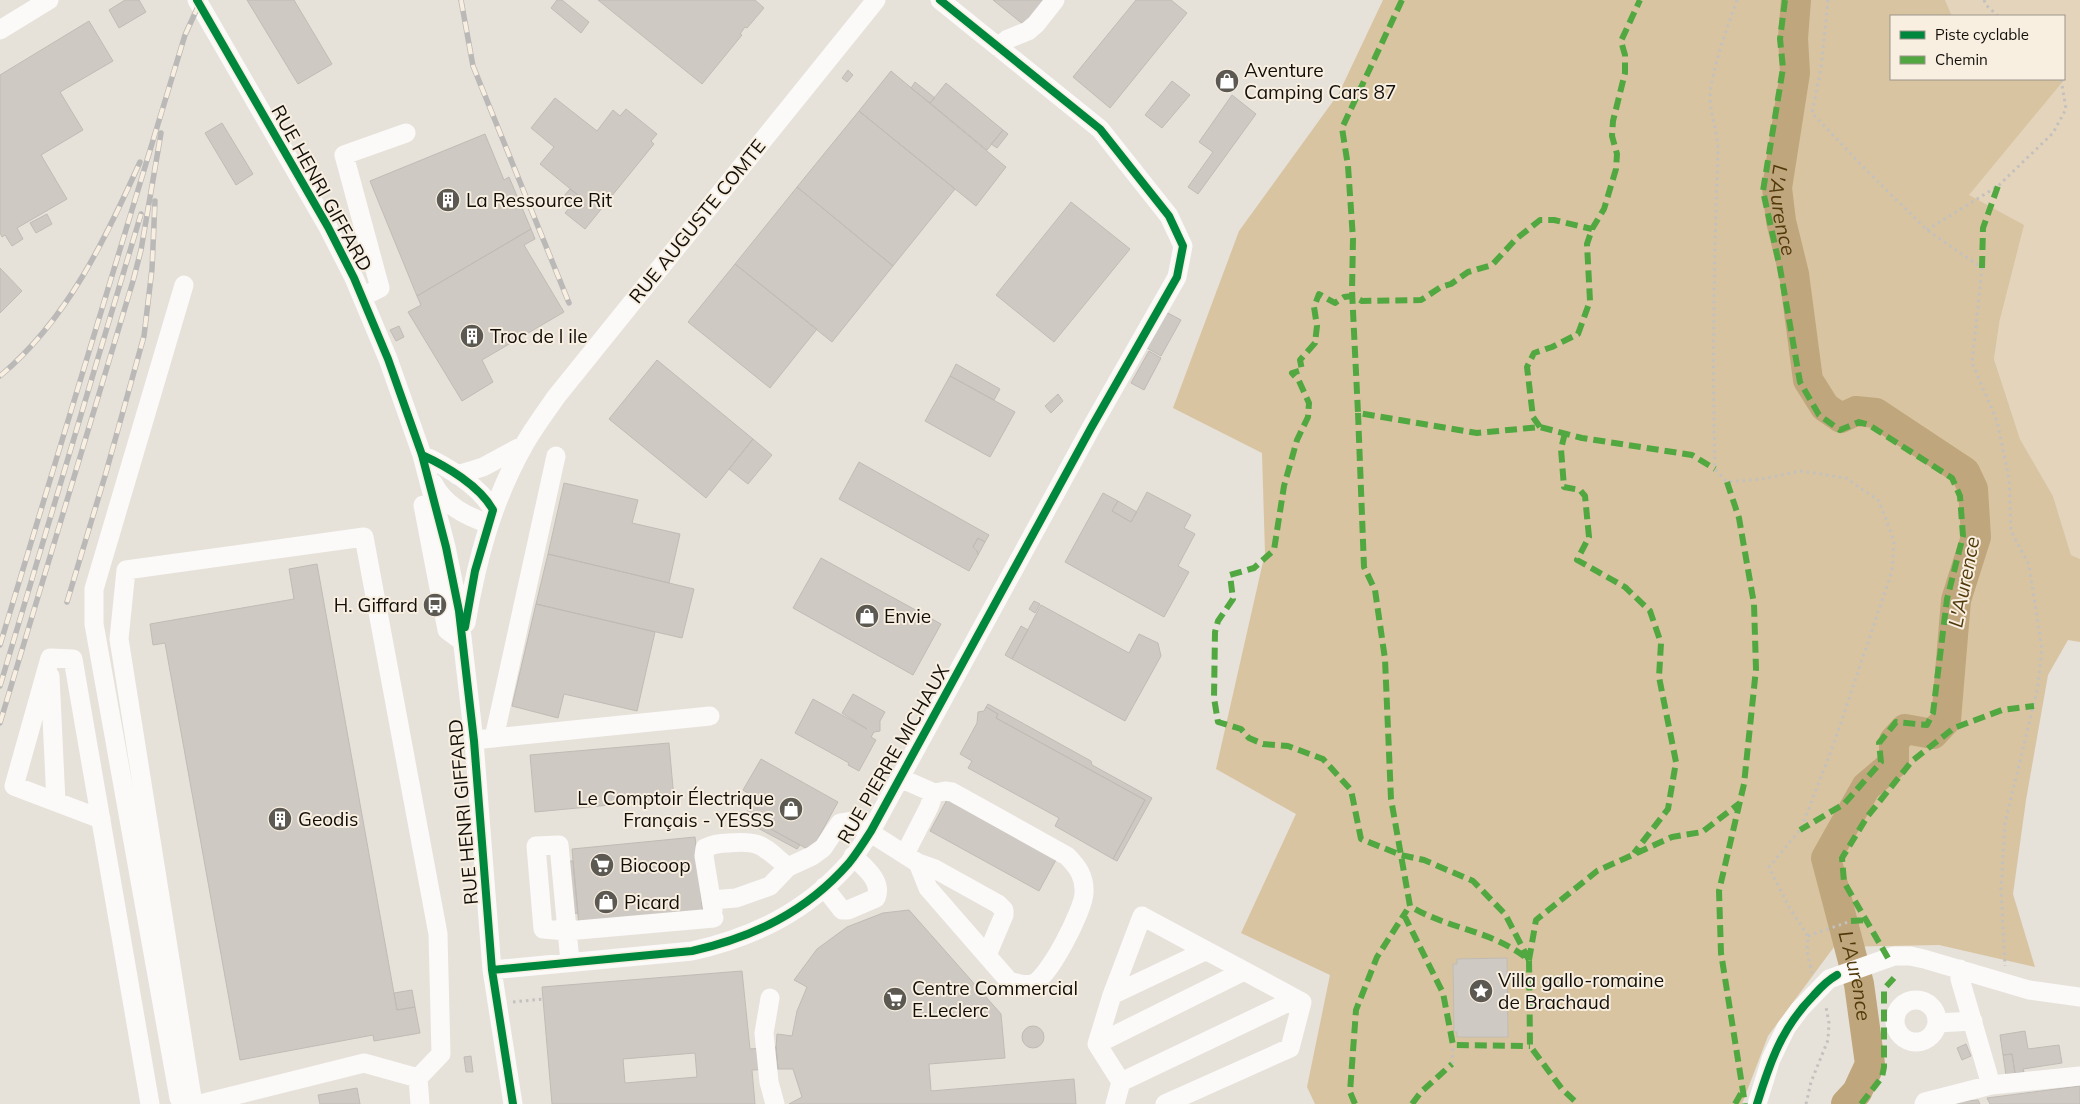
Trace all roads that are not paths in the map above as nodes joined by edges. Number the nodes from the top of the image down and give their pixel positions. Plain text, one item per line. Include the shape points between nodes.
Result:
1 (49, 0) edge
2 (197, 0) edge
3 (876, 0) edge
4 (940, 0) edge
5 (1055, 0) edge
6 (0, 30) edge
7 (998, 47) junction
8 (406, 134) dead end
9 (354, 278) junction
10 (184, 285) dead end
11 (362, 297) junction
12 (524, 445) junction
13 (556, 456) dead end
14 (424, 462) junction
15 (457, 475) junction
16 (491, 517) junction
17 (462, 641) junction
18 (50, 658) junction
19 (710, 716) dead end
20 (494, 738) junction
21 (474, 741) junction
22 (900, 778) junction
23 (934, 793) junction
24 (56, 802) junction
25 (101, 819) junction
26 (871, 831) junction
27 (854, 856) junction
28 (911, 858) junction
29 (788, 867) junction
30 (824, 887) junction
31 (712, 909) junction
32 (720, 945) junction
33 (1205, 951) junction
34 (987, 956) junction
35 (570, 962) junction
36 (1960, 968) junction
37 (492, 970) junction
38 (1244, 971) junction
39 (1112, 995) junction
40 (2080, 997) edge
41 (770, 998) dead end
42 (1295, 999) junction
43 (1972, 1021) junction
44 (1937, 1023) dead end
45 (501, 1034) junction
46 (1097, 1044) junction
47 (2080, 1076) edge
48 (418, 1078) junction
49 (1121, 1082) junction
50 (1991, 1085) junction
51 (150, 1104) edge
52 (180, 1104) edge
53 (193, 1104) edge
54 (200, 1104) edge
55 (420, 1104) edge
56 (503, 1104) edge
57 (513, 1104) edge
58 (775, 1104) edge
59 (1115, 1104) edge
60 (1165, 1104) edge
61 (1756, 1104) edge
62 (1924, 1104) edge

1 - 6 street
2 - 9 street, RUE HENRI GIFFARD
3 - 12 street, RUE AUGUSTE COMTE via 556,397
4 - 7 street, RUE PIERRE MICHAUX
5 - 7 street via 1032,28
7 - 22 street, RUE PIERRE MICHAUX via 1100,129 1169,216 1183,246 1177,277
8 - 11 street via 344,155 380,288
9 - 11 street, RUE HENRI GIFFARD
9 - 17 street via 352,286 418,481 447,630
10 - 52 street via 94,589 94,624
11 - 14 street, RUE HENRI GIFFARD via 388,359
12 - 15 street
12 - 16 street, RUE AUGUSTE COMTE
13 - 20 street
14 - 15 street via 444,465
14 - 16 street via 438,492 451,506 466,516
14 - 17 street, RUE HENRI GIFFARD via 452,574
15 - 16 street via 477,491
16 - 17 street, RUE AUGUSTE COMTE via 474,571
17 - 21 street, RUE HENRI GIFFARD
18 - 24 street
18 - 24 street via 14,786
18 - 25 street via 73,659
19 - 20 street
20 - 21 street
21 - 37 street, RUE HENRI GIFFARD
22 - 23 street
22 - 26 street, RUE PIERRE MICHAUX
23 - 28 street
23 - 34 street via 952,792 1067,856 1084,880 1083,903 1051,966 1040,980 1022,985 1010,981
24 - 25 street
25 - 51 street
26 - 27 street, RUE PIERRE MICHAUX
26 - 28 street
26 - 29 street via 852,821 840,823 823,848
27 - 30 street, RUE PIERRE MICHAUX
27 - 30 street via 877,884 876,898 842,910
28 - 34 street via 928,888
28 - 34 street via 1004,910
29 - 31 street via 770,886
29 - 31 street via 761,844 750,841 712,844 705,848 704,856
30 - 32 street, RUE PIERRE MICHAUX via 777,922
31 - 32 street
31 - 35 street via 567,931
32 - 35 street, RUE PIERRE MICHAUX via 692,951
33 - 38 street
33 - 39 street
33 - 39 street via 1142,916
35 - 37 street, RUE PIERRE MICHAUX
36 - 40 street via 2029,990
36 - 43 street
36 - 61 street via 1910,956 1894,956 1829,979 1786,1028 1771,1059
37 - 45 street, RUE HENRI GIFFARD
38 - 42 street
38 - 46 street
39 - 46 street
41 - 58 street via 764,1033 769,1082
42 - 49 street
42 - 60 street via 1302,1002 1290,1048
43 - 44 street
43 - 50 street
45 - 56 street, RUE HENRI GIFFARD
45 - 57 street, RUE HENRI GIFFARD
46 - 49 street
47 - 50 street
48 - 53 street via 441,1054 438,934 364,536 126,570 119,639
48 - 54 street via 364,1062
48 - 55 street
49 - 59 street
50 - 62 street

